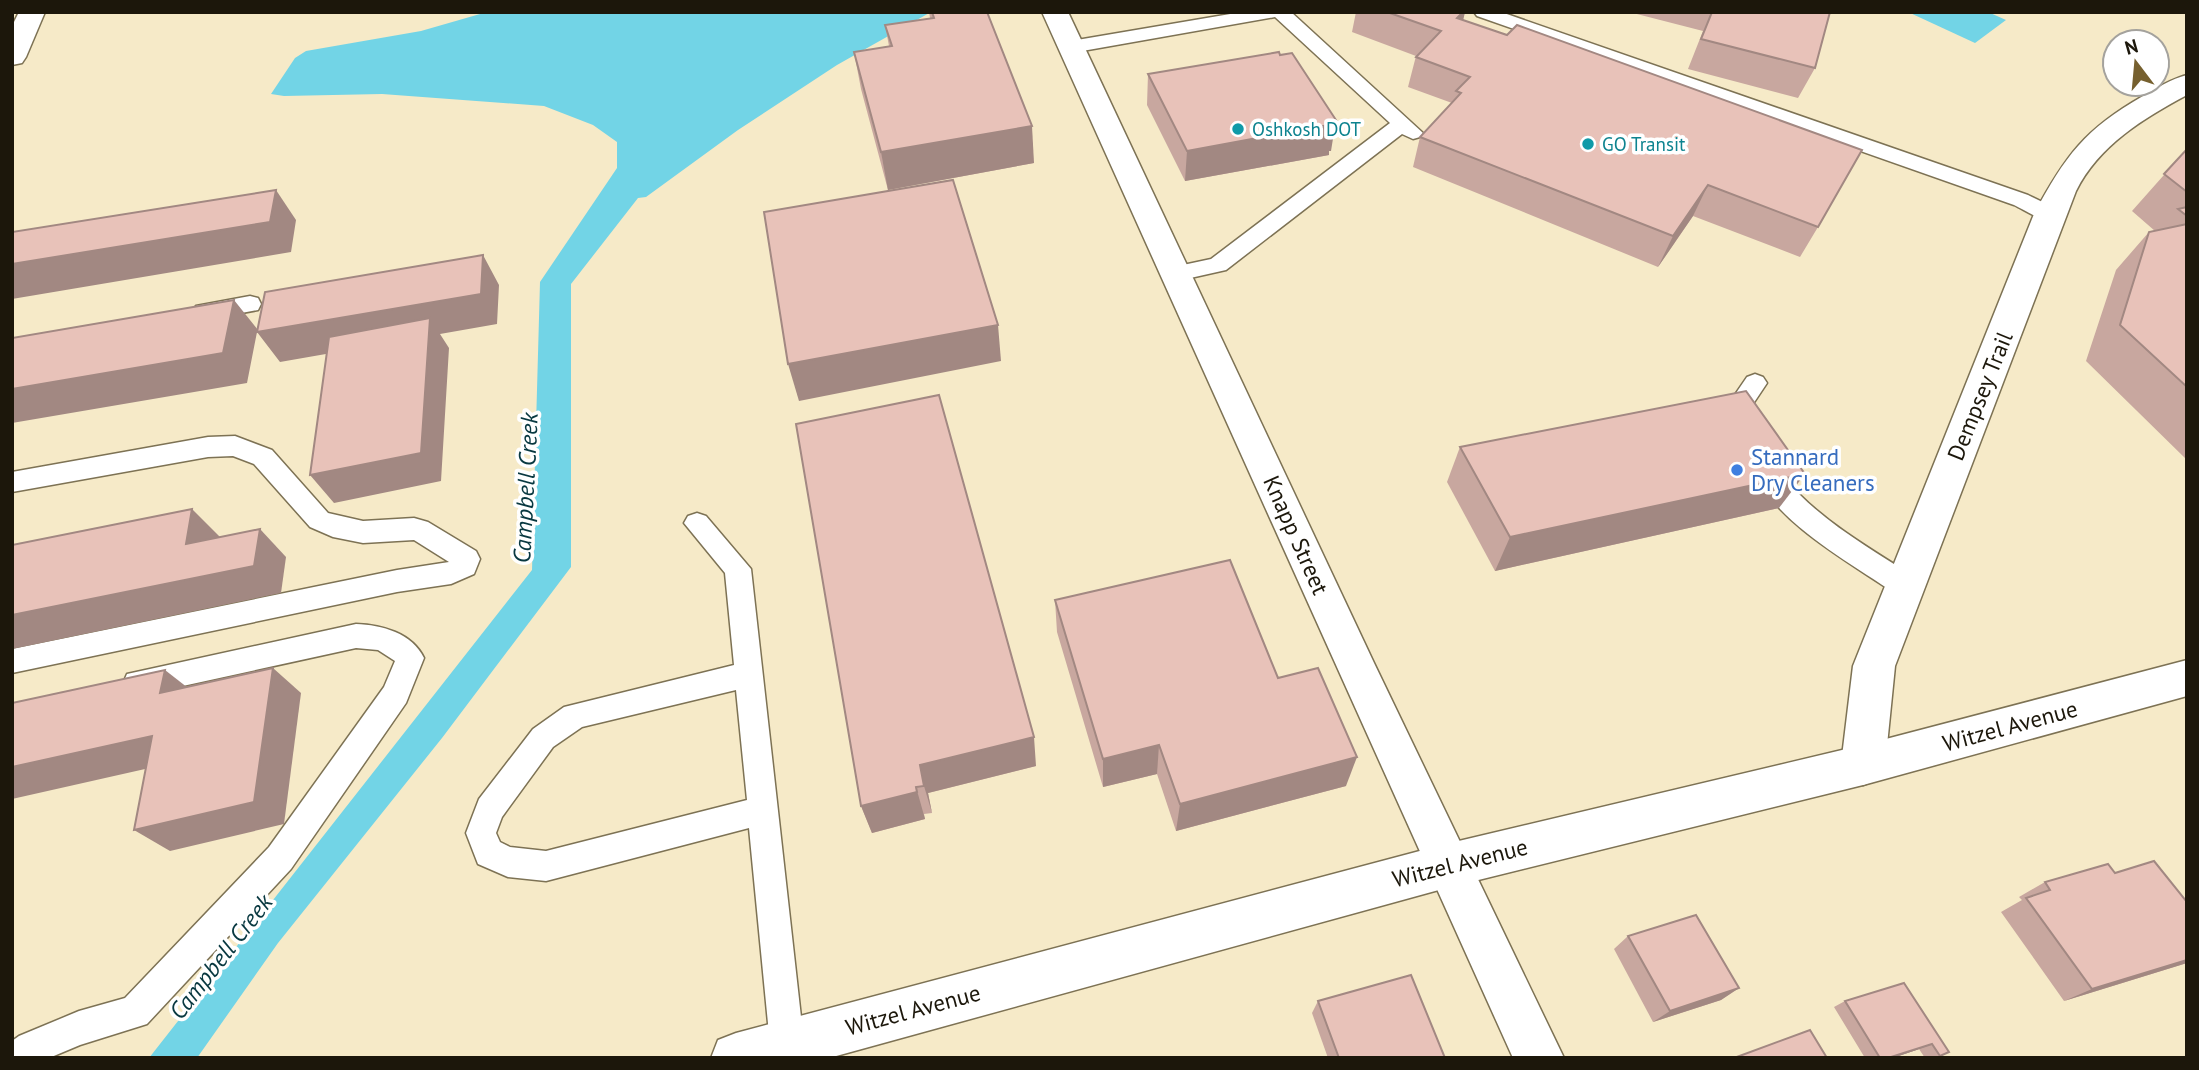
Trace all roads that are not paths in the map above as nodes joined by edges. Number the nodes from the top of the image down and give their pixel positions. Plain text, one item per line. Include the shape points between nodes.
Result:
1 (32, 12) edge
2 (1055, 12) edge
3 (1278, 12) edge
4 (1483, 12) edge
5 (1071, 47) junction
6 (12, 57) edge
7 (2187, 83) edge
8 (2050, 214) junction
9 (1177, 273) junction
10 (250, 304) dead end
11 (184, 315) edge
12 (1755, 383) dead end
13 (12, 482) edge
14 (697, 523) dead end
15 (1906, 586) junction
16 (12, 661) edge
17 (748, 674) junction
18 (2185, 682) edge
19 (105, 691) edge
20 (1863, 765) junction
21 (762, 810) junction
22 (1446, 866) junction
23 (788, 1044) junction
24 (17, 1058) edge
25 (736, 1058) edge
26 (1539, 1058) edge

1 - 6 street
2 - 5 street, Knapp Street
3 - 5 lane
3 - 9 lane via 1408,128 1218,265
4 - 8 lane
5 - 9 street, Knapp Street
7 - 8 street, Dempsey Trail via 2144,106 2106,135 2074,168
8 - 15 street, Dempsey Trail
9 - 22 street, Knapp Street
10 - 11 lane
12 - 15 lane via 1735,412 1759,465 1821,529
13 - 16 lane via 235,446 263,457 319,520 363,532 414,529 467,559 466,566 451,573
14 - 17 lane via 738,569
15 - 20 street, Dempsey Trail via 1874,666
17 - 21 lane
17 - 21 lane via 574,716 543,738 490,809 481,833 489,853 508,862 547,866
18 - 20 street, Witzel Avenue
19 - 24 lane via 356,636 376,636 396,644 410,658 396,694 280,858 135,1012 79,1028
20 - 22 street, Witzel Avenue
21 - 23 lane
22 - 23 street, Witzel Avenue
22 - 26 street, Knapp Street
23 - 25 street, Witzel Avenue

